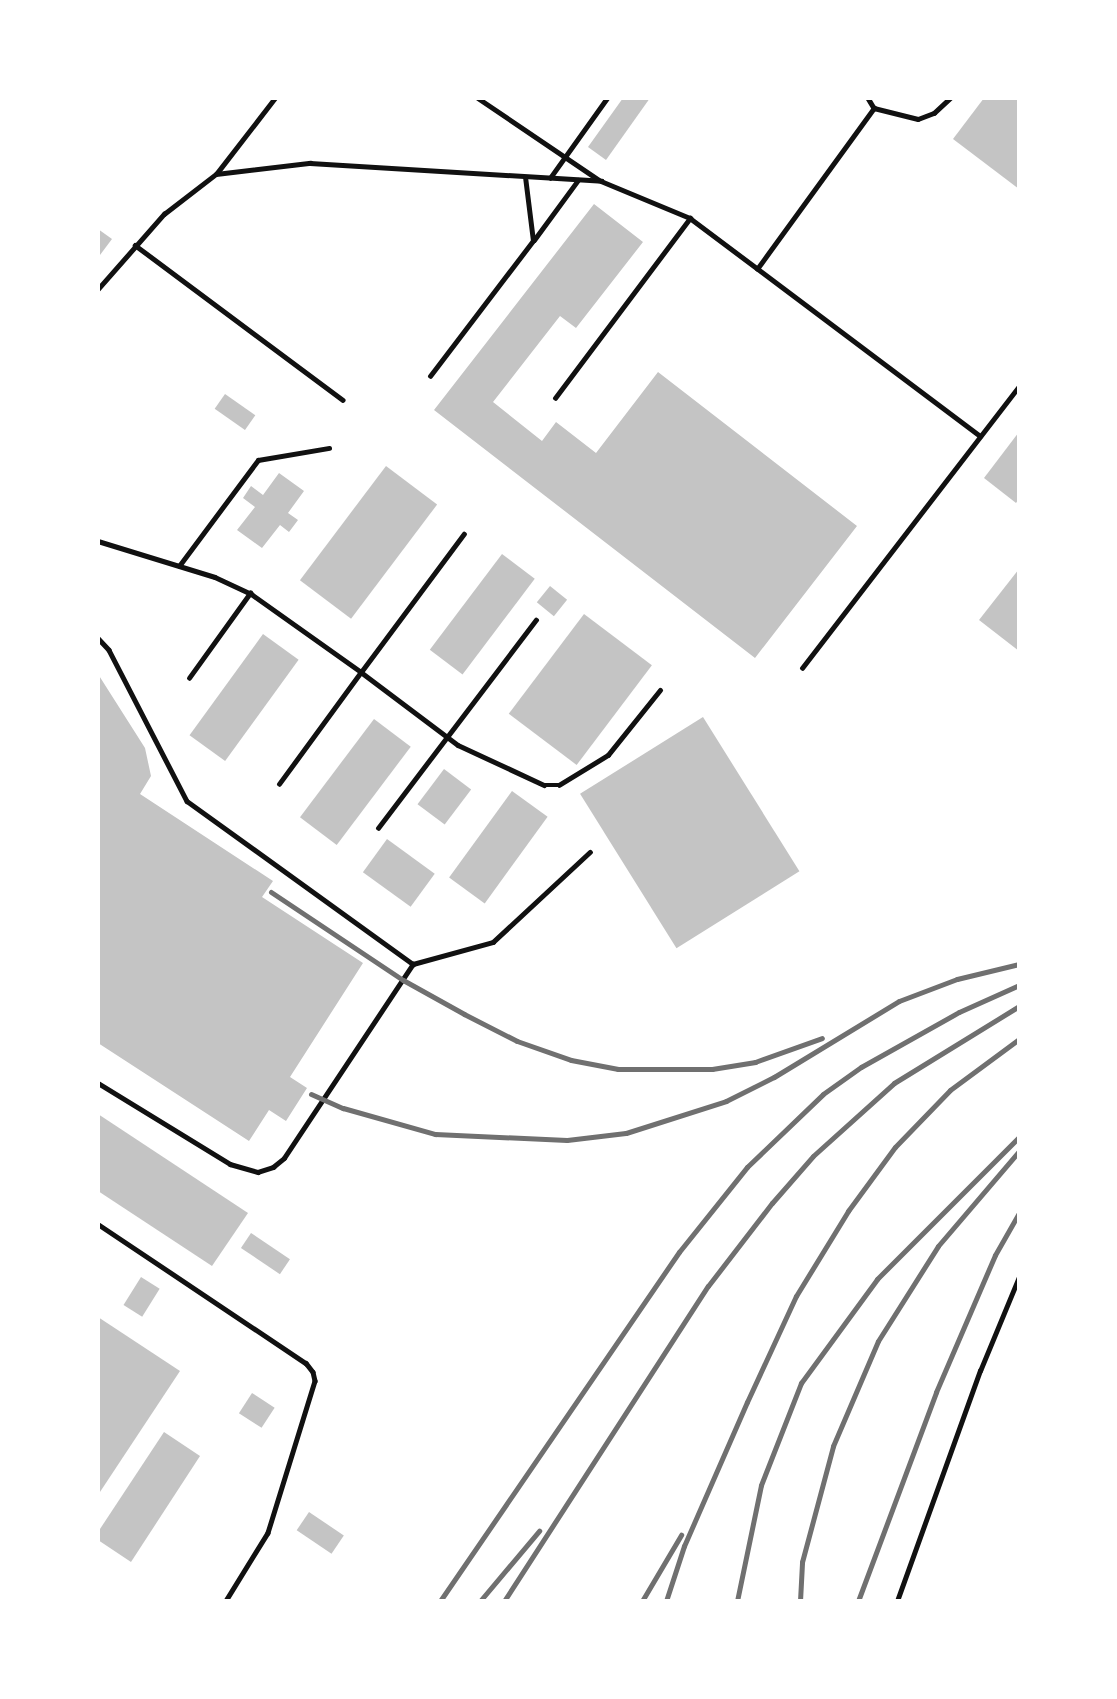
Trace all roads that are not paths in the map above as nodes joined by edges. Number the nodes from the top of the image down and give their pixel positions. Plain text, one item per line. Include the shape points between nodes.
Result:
1 (275, 98) edge
2 (478, 98) edge
3 (607, 98) edge
4 (868, 98) edge
5 (950, 98) edge
6 (874, 108) junction
7 (565, 157) junction
8 (216, 173) junction
9 (525, 177) junction
10 (550, 178) junction
11 (579, 180) junction
12 (601, 181) junction
13 (690, 218) junction
14 (533, 241) junction
15 (135, 245) junction
16 (757, 268) junction
17 (98, 289) edge
18 (430, 376) dead end
19 (1019, 386) edge
20 (555, 398) dead end
21 (342, 400) dead end
22 (980, 436) junction
23 (329, 448) dead end
24 (464, 534) dead end
25 (98, 541) edge
26 (179, 566) junction
27 (250, 593) junction
28 (536, 620) dead end
29 (98, 638) edge
30 (802, 668) dead end
31 (361, 673) junction
32 (189, 678) dead end
33 (660, 690) dead end
34 (447, 737) junction
35 (279, 784) dead end
36 (378, 828) dead end
37 (590, 852) dead end
38 (413, 964) junction
39 (98, 1083) edge
40 (98, 1224) edge
41 (1019, 1277) edge
42 (226, 1601) edge
43 (897, 1601) edge

1 - 8 lane
2 - 7 lane
3 - 7 lane
4 - 6 lane
5 - 6 lane via 934,113 918,119
6 - 16 lane
7 - 10 lane
7 - 12 lane
8 - 9 lane via 310,163
8 - 15 lane via 164,214
9 - 10 lane
9 - 14 lane
10 - 11 lane
11 - 12 lane
11 - 14 lane
12 - 13 lane
13 - 16 lane
13 - 20 lane
14 - 18 lane
15 - 17 lane
15 - 21 lane
16 - 22 lane
19 - 22 lane
22 - 30 lane
23 - 26 lane via 258,460
24 - 31 lane
25 - 26 lane
26 - 27 lane
27 - 31 lane
27 - 32 lane
28 - 34 lane
29 - 38 lane via 109,650 187,801 204,818
31 - 34 lane
31 - 35 lane
33 - 34 lane via 608,755 559,785 529,780
34 - 36 lane
37 - 38 lane via 493,942
38 - 39 lane via 284,1158 273,1167 258,1172 230,1164
40 - 42 lane via 313,1372 315,1381 268,1533
41 - 43 lane via 970,1396

